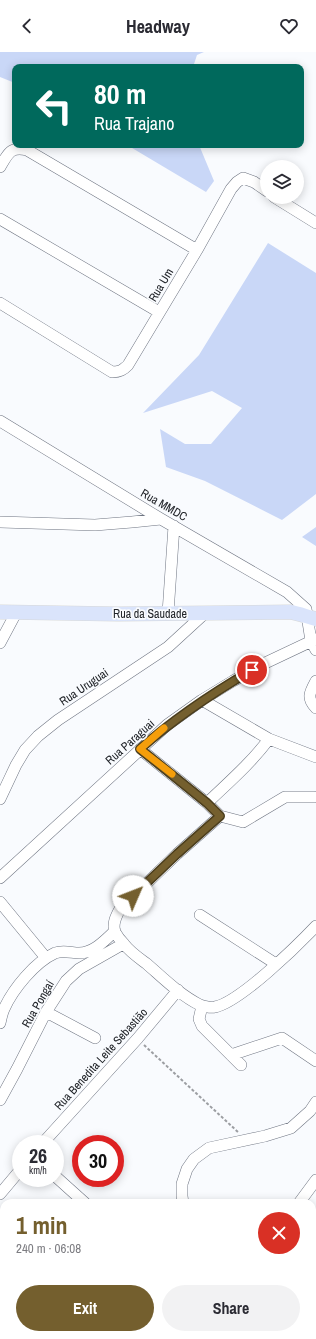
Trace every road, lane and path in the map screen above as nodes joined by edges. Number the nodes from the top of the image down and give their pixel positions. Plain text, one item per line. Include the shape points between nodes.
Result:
1 (0, 167) edge
2 (260, 186) edge
3 (285, 204) edge
4 (0, 219) edge
5 (316, 223) edge
6 (197, 250) junction
7 (0, 304) edge
8 (159, 312) junction
9 (0, 421) edge
10 (161, 519) junction
11 (0, 522) edge
12 (174, 526) junction
13 (0, 612) edge
14 (16, 613) junction
15 (168, 613) junction
16 (309, 613) edge
17 (204, 614) junction
18 (0, 643) edge
19 (314, 643) edge
20 (316, 681) edge
21 (202, 700) junction
22 (316, 708) edge
23 (268, 739) junction
24 (140, 749) junction
25 (316, 757) edge
26 (314, 797) dead end
27 (0, 799) edge
28 (207, 803) junction
29 (220, 816) junction
30 (0, 878) edge
31 (0, 902) edge
32 (200, 915) dead end
33 (316, 926) edge
34 (115, 931) junction
35 (124, 944) junction
36 (46, 958) junction
37 (276, 964) junction
38 (178, 990) junction
39 (202, 1006) junction
40 (46, 1012) junction
41 (0, 1023) edge
42 (95, 1038) dead end
43 (138, 1038) junction
44 (231, 1055) junction
45 (316, 1061) edge
46 (241, 1065) dead end
47 (0, 1100) edge
48 (316, 1102) edge
49 (50, 1135) edge
50 (247, 1140) junction
51 (12, 1180) edge
52 (316, 1180) edge
53 (64, 1184) edge
54 (0, 1194) edge
55 (81, 1199) edge
56 (182, 1199) edge
57 (302, 1199) edge

1 - 6 street via 12,150 27,150
2 - 6 street, Rua Um via 243,178 237,182
3 - 5 street
4 - 8 street
6 - 8 street, Rua Um
7 - 8 street, Rua Um via 112,372 118,372 128,365
9 - 10 street, Rua MMDC
10 - 11 street via 95,525
10 - 12 street, Rua MMDC
12 - 15 street
12 - 16 street, Rua MMDC via 287,592
13 - 14 main road, Rua da Saudade
14 - 15 main road, Rua da Saudade
14 - 18 street
15 - 17 main road, Rua da Saudade
16 - 17 main road, Rua da Saudade
16 - 19 street
17 - 27 street, Rua Uruguai via 168,647 38,736 25,750
19 - 21 street, Rua Paraguai via 261,665
20 - 22 street via 310,693 311,703
21 - 23 street
21 - 24 street, Rua Paraguai
23 - 25 street
23 - 28 street via 246,767
24 - 28 street
24 - 30 street, Rua Paraguai
26 - 29 street via 285,797 243,822
28 - 29 street
29 - 34 street via 120,909 114,923
31 - 36 street
32 - 37 street
33 - 37 street
34 - 35 street
34 - 36 street via 91,951 57,952
35 - 38 street
35 - 40 street, Rua Pongaí via 79,969 66,981
36 - 41 street via 12,994 3,1010
37 - 39 street via 229,1000 214,1007
38 - 39 street
38 - 43 street, Rua Benedita Leite Sebastião
39 - 44 street via 199,1019 202,1026
40 - 42 street
40 - 47 street, Rua Pongaí
43 - 49 street, Rua Benedita Leite Sebastião
43 - 50 path
44 - 45 street via 282,1038
44 - 46 street
48 - 50 street via 291,1128
50 - 56 street via 209,1148 194,1159 182,1184
51 - 54 street
52 - 57 street
53 - 55 street

